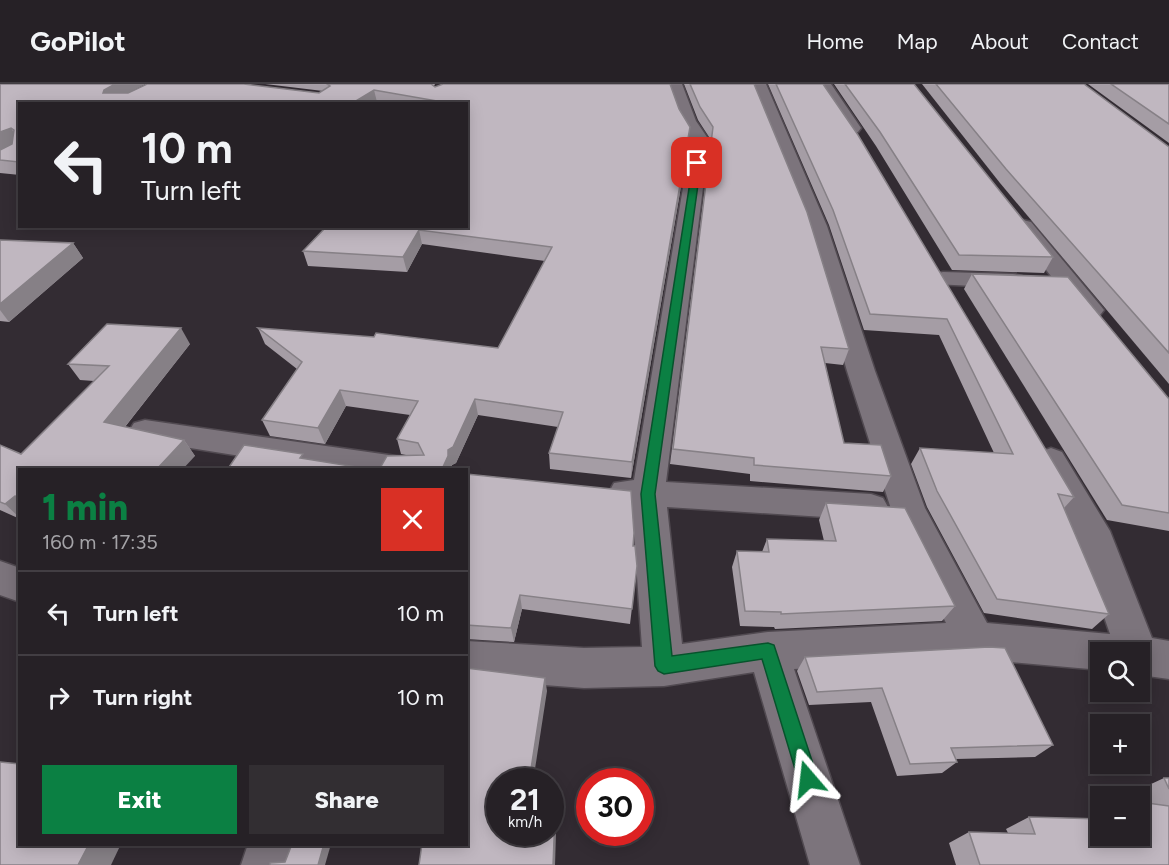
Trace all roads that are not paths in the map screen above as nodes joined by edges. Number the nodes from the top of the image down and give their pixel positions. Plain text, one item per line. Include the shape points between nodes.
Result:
1 (674, 84) edge
2 (758, 84) edge
3 (823, 84) edge
4 (865, 147) edge
5 (1012, 214) edge
6 (1069, 283) junction
7 (961, 309) edge
8 (1104, 327) edge
9 (145, 431) edge
10 (1039, 440) edge
11 (396, 468) edge
12 (591, 488) edge
13 (648, 494) junction
14 (908, 509) junction
15 (0, 577) edge
16 (18, 585) edge
17 (975, 640) junction
18 (1134, 642) edge
19 (1090, 650) edge
20 (768, 651) junction
21 (1150, 656) edge
22 (468, 660) edge
23 (1169, 660) edge
24 (664, 666) junction
25 (272, 846) edge
26 (266, 865) edge
27 (835, 865) edge

1 - 13 street via 700,140
2 - 14 street via 816,226
3 - 4 street
5 - 6 street
6 - 7 street via 937,269
6 - 8 street
9 - 11 street
10 - 18 street via 1092,531
12 - 13 street
13 - 14 street
13 - 24 street
14 - 17 street
15 - 16 street
17 - 19 street
17 - 20 street
20 - 24 street
20 - 27 street
21 - 23 street
22 - 24 street via 584,668
25 - 26 street

